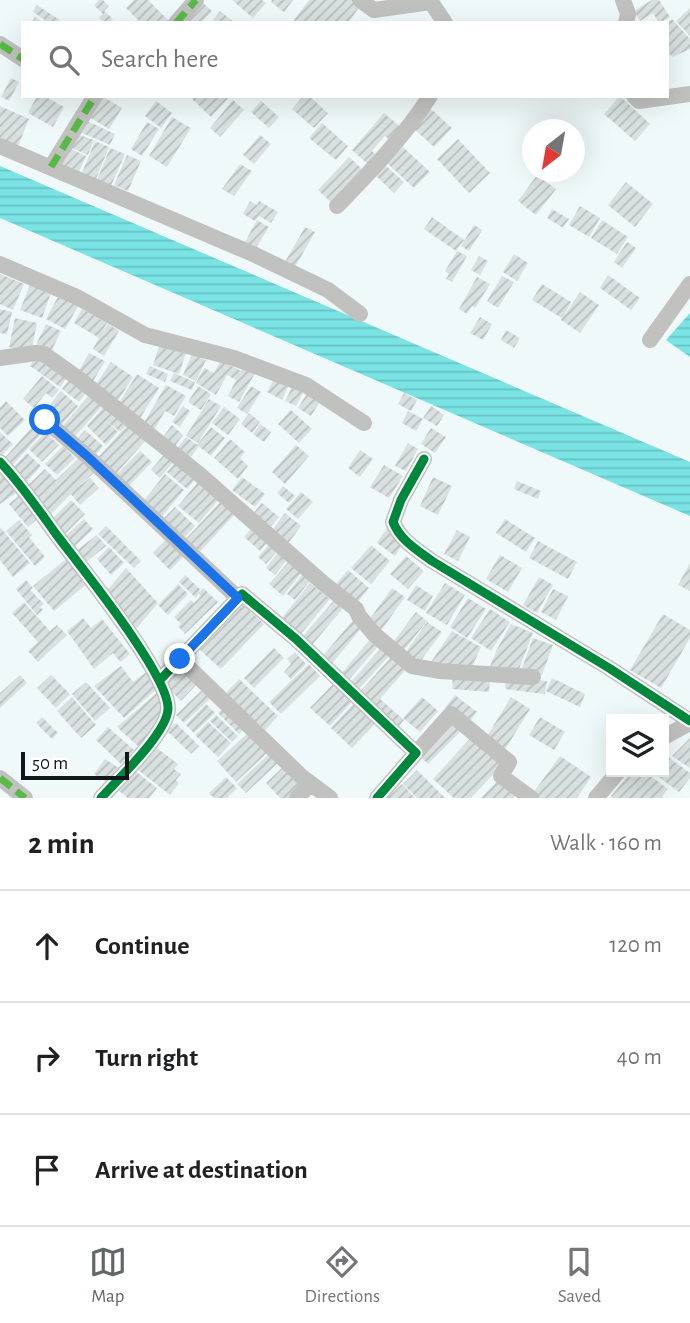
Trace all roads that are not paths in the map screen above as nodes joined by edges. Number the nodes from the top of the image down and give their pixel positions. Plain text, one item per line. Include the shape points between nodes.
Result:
1 (196, 0) edge
2 (360, 0) edge
3 (623, 0) edge
4 (407, 3) edge
5 (178, 21) edge
6 (444, 21) edge
7 (626, 21) edge
8 (0, 44) edge
9 (21, 58) edge
10 (690, 94) edge
11 (669, 97) edge
12 (93, 98) edge
13 (429, 98) edge
14 (636, 98) edge
15 (661, 98) edge
16 (0, 146) edge
17 (51, 167) junction
18 (337, 206) dead end
19 (0, 264) edge
20 (690, 284) edge
21 (360, 314) dead end
22 (650, 340) dead end
23 (0, 358) edge
24 (45, 420) dead end
25 (364, 424) dead end
26 (424, 459) dead end
27 (0, 462) edge
28 (238, 598) junction
29 (180, 659) junction
30 (533, 677) dead end
31 (160, 680) junction
32 (690, 722) edge
33 (669, 734) edge
34 (416, 753) junction
35 (614, 777) edge
36 (0, 778) edge
37 (310, 784) junction
38 (25, 798) edge
39 (101, 798) edge
40 (297, 798) edge
41 (330, 798) edge
42 (377, 798) edge
43 (531, 798) edge
44 (596, 798) edge

1 - 5 street
2 - 4 street via 374,10
3 - 7 street
4 - 6 street via 431,2
8 - 9 street
10 - 11 street
12 - 17 street
13 - 18 street via 391,149
14 - 15 street
16 - 17 street
17 - 21 street via 253,254 328,290
19 - 25 street via 77,297 145,335 234,358 306,384
20 - 22 street
23 - 30 street via 44,354 79,379 200,474 356,609 375,635 412,666
24 - 28 street
26 - 32 street via 393,522 410,545
27 - 31 street via 69,549
28 - 29 street
28 - 34 street via 242,594 296,639
29 - 31 street
29 - 37 street
31 - 39 street via 169,710 165,723
32 - 33 street
34 - 42 street
34 - 43 street via 451,714 509,762 501,776
35 - 44 street
36 - 38 street
37 - 40 street
37 - 41 street

